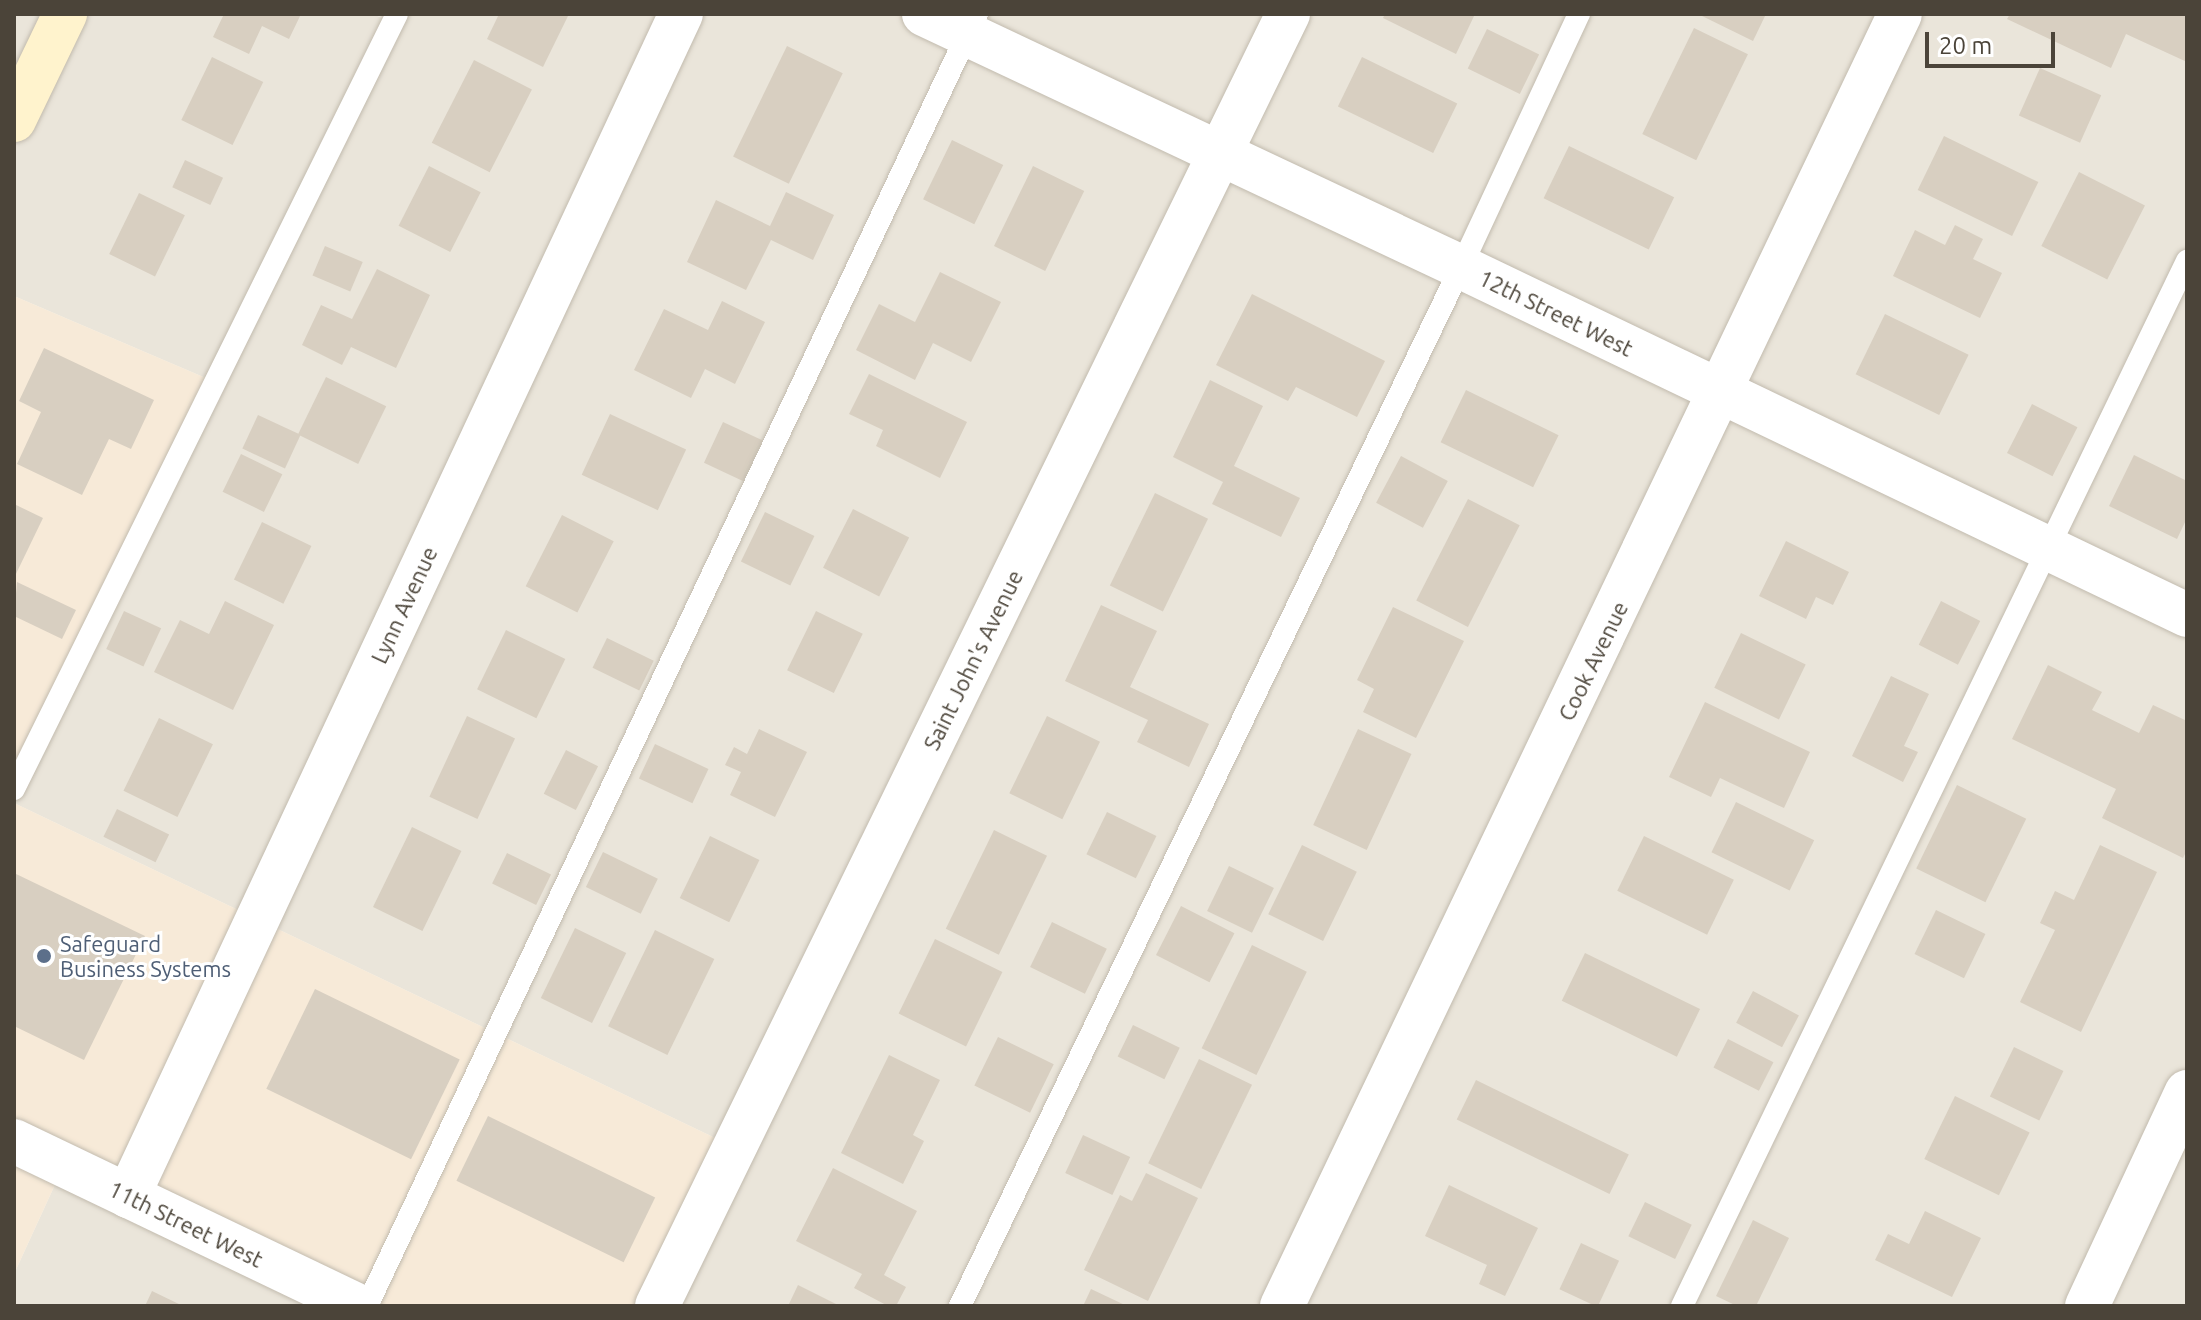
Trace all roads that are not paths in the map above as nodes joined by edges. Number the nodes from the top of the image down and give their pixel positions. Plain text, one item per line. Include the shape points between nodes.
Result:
1 (65, 14) edge
2 (397, 14) edge
3 (681, 14) edge
4 (924, 14) edge
5 (1288, 14) edge
6 (1579, 14) edge
7 (1900, 14) edge
8 (972, 24) edge
9 (14, 120) edge
10 (1220, 156) junction
11 (2187, 261) edge
12 (1461, 267) junction
13 (1722, 393) junction
14 (2048, 549) junction
15 (2187, 615) edge
16 (14, 789) edge
17 (2187, 1092) edge
18 (14, 1141) edge
19 (128, 1196) junction
20 (358, 1306) edge
21 (367, 1306) edge
22 (657, 1306) edge
23 (960, 1306) edge
24 (1282, 1306) edge
25 (1682, 1306) edge
26 (2087, 1306) edge

1 - 9 main road
2 - 16 lane
3 - 19 street, Lynn Avenue
4 - 8 street, 12th Street West
5 - 10 street, Saint John's Avenue
6 - 12 lane
7 - 13 street, Cook Avenue
8 - 10 street, 12th Street West
8 - 21 lane
10 - 12 street, 12th Street West
10 - 22 street, Saint John's Avenue
11 - 14 lane
12 - 13 street, 12th Street West
12 - 23 lane
13 - 14 street, 12th Street West
13 - 24 street, Cook Avenue
14 - 15 street, 12th Street West
14 - 25 lane
17 - 26 street
18 - 19 street, 11th Street West
19 - 20 street, 11th Street West

